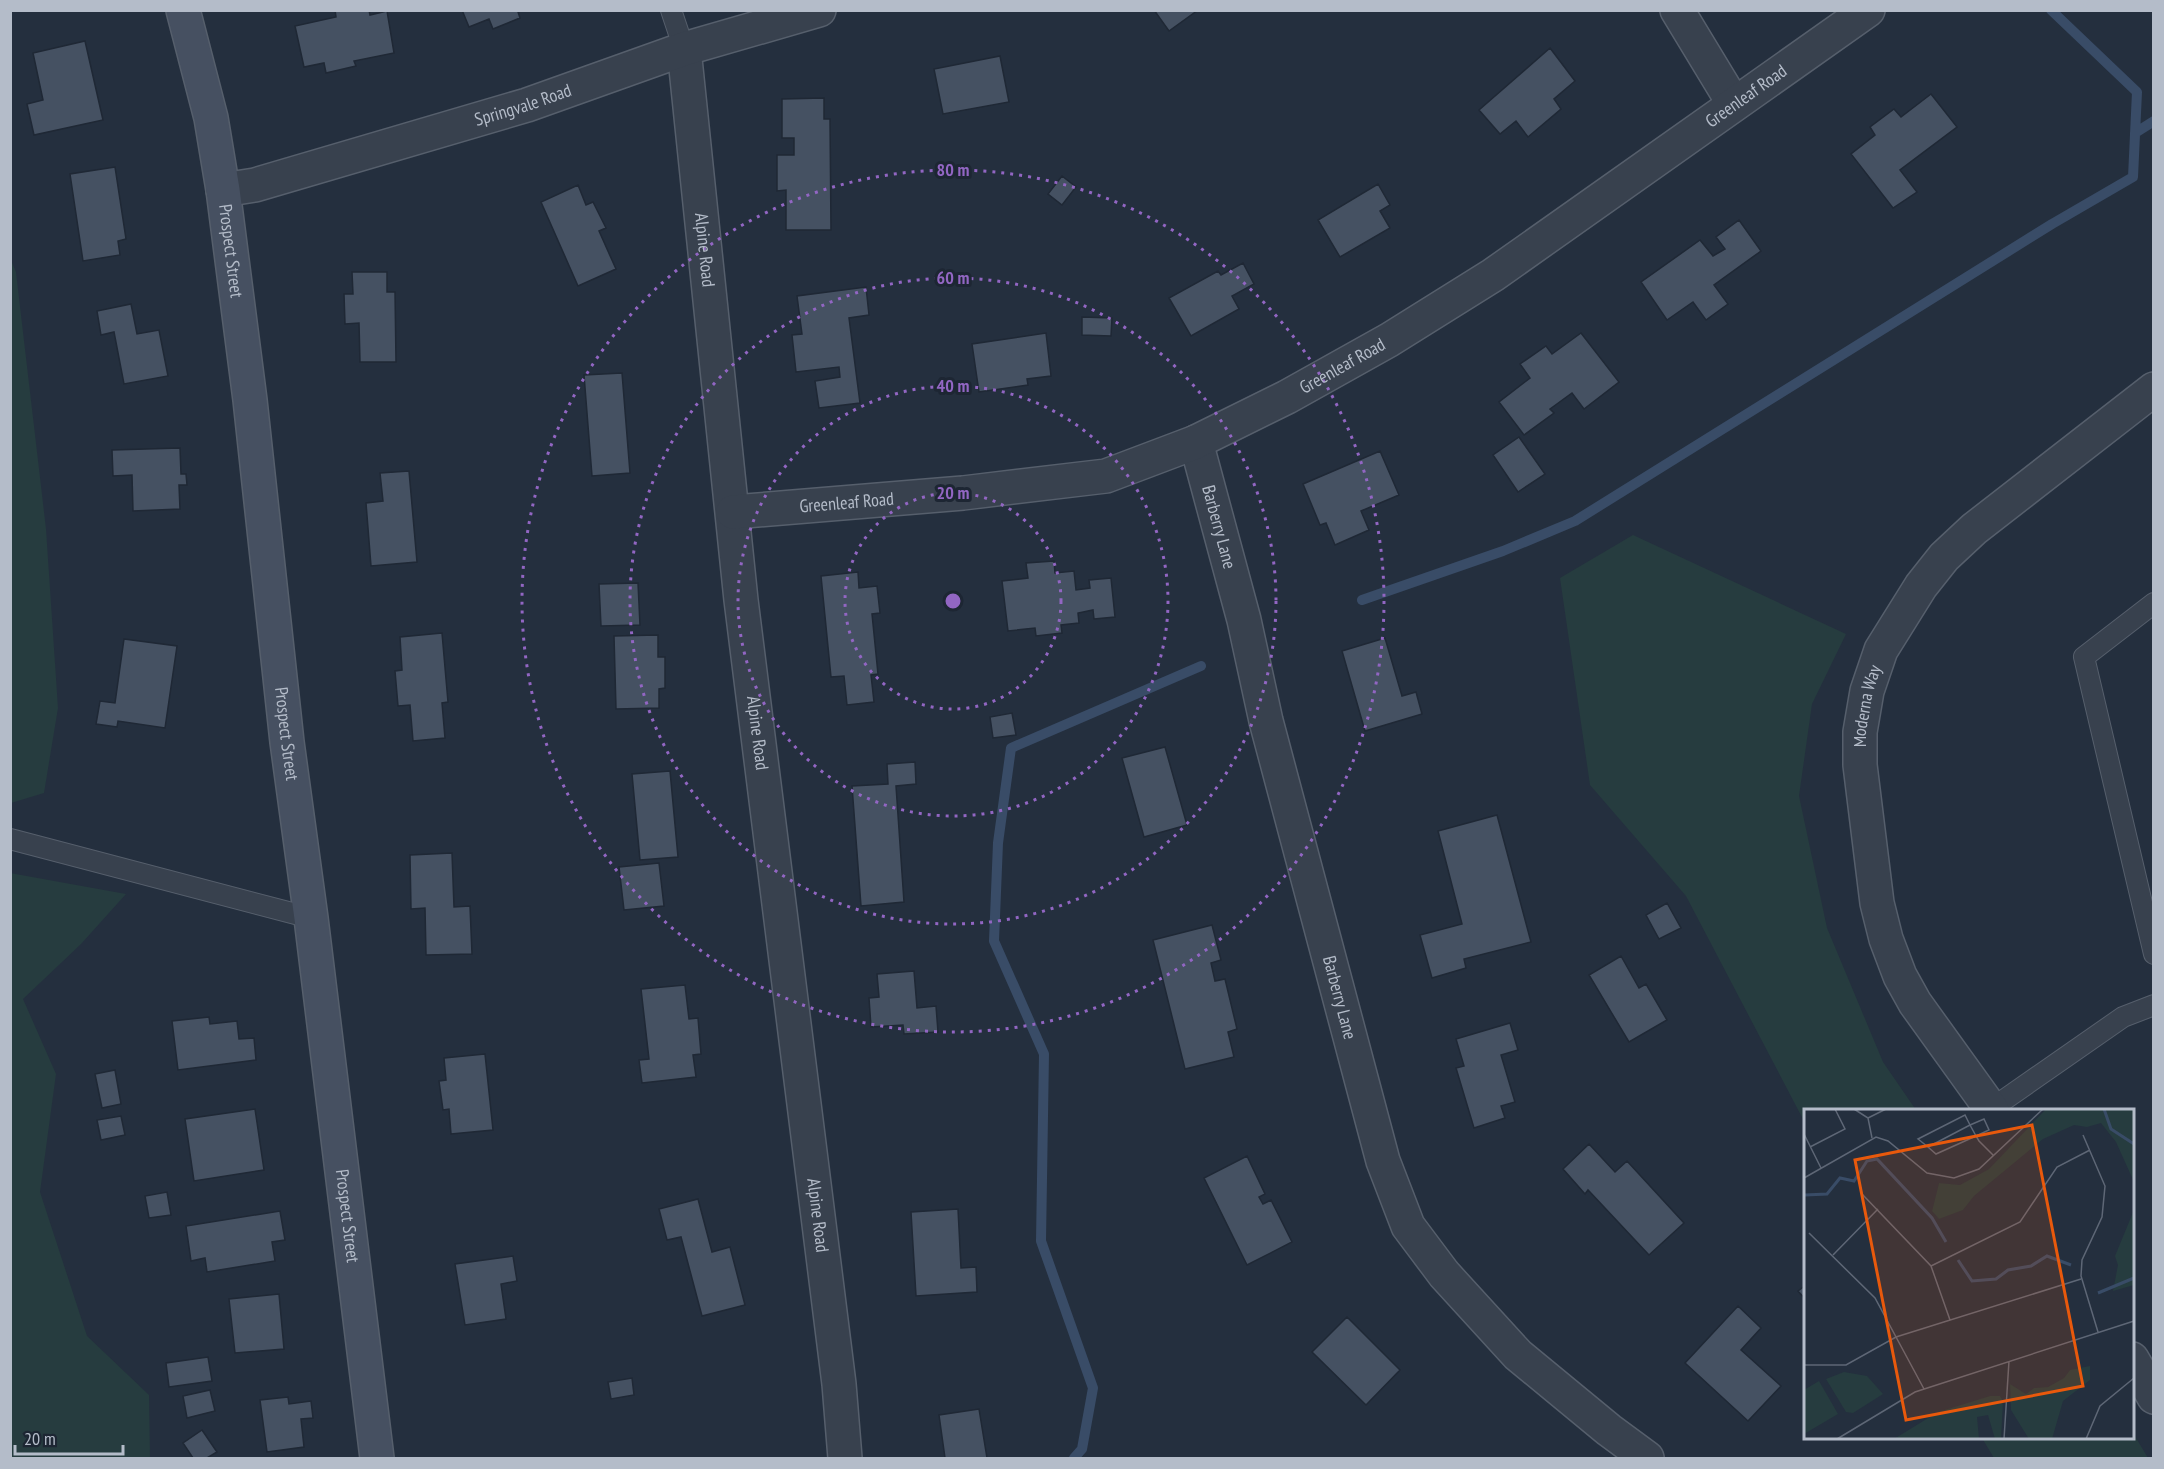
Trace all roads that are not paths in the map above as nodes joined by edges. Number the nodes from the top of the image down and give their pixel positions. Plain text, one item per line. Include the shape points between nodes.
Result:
1 (183, 10) edge
2 (671, 10) edge
3 (819, 10) edge
4 (1677, 10) edge
5 (1868, 10) edge
6 (684, 49) junction
7 (1734, 104) junction
8 (223, 190) junction
9 (2154, 389) edge
10 (1196, 442) junction
11 (733, 512) junction
12 (2154, 603) edge
13 (10, 839) edge
14 (311, 918) junction
15 (2154, 954) edge
16 (2154, 1005) edge
17 (1990, 1109) edge
18 (1992, 1109) edge
19 (2134, 1361) edge
20 (2154, 1397) edge
21 (377, 1458) edge
22 (845, 1458) edge
23 (1647, 1458) edge

1 - 8 street, Prospect Street via 211,118
2 - 6 lane, Alpine Road
3 - 6 street, Springvale Road
4 - 7 street
5 - 7 street, Greenleaf Road
6 - 8 street, Springvale Road via 516,108 255,185
6 - 11 street, Alpine Road
7 - 10 street, Greenleaf Road via 1493,274 1389,340 1287,398
8 - 14 street, Prospect Street
9 - 17 street, Moderna Way via 1944,556 1881,650 1867,691 1860,732 1860,765 1877,903 1886,939 1915,1003
10 - 11 street, Greenleaf Road via 1106,476 963,493
10 - 23 street, Barberry Lane via 1383,1161 1408,1226 1444,1274 1518,1355
11 - 22 street, Alpine Road
12 - 15 lane via 2084,657
13 - 14 lane
14 - 21 street, Prospect Street
16 - 18 lane via 2123,1017
19 - 20 street

